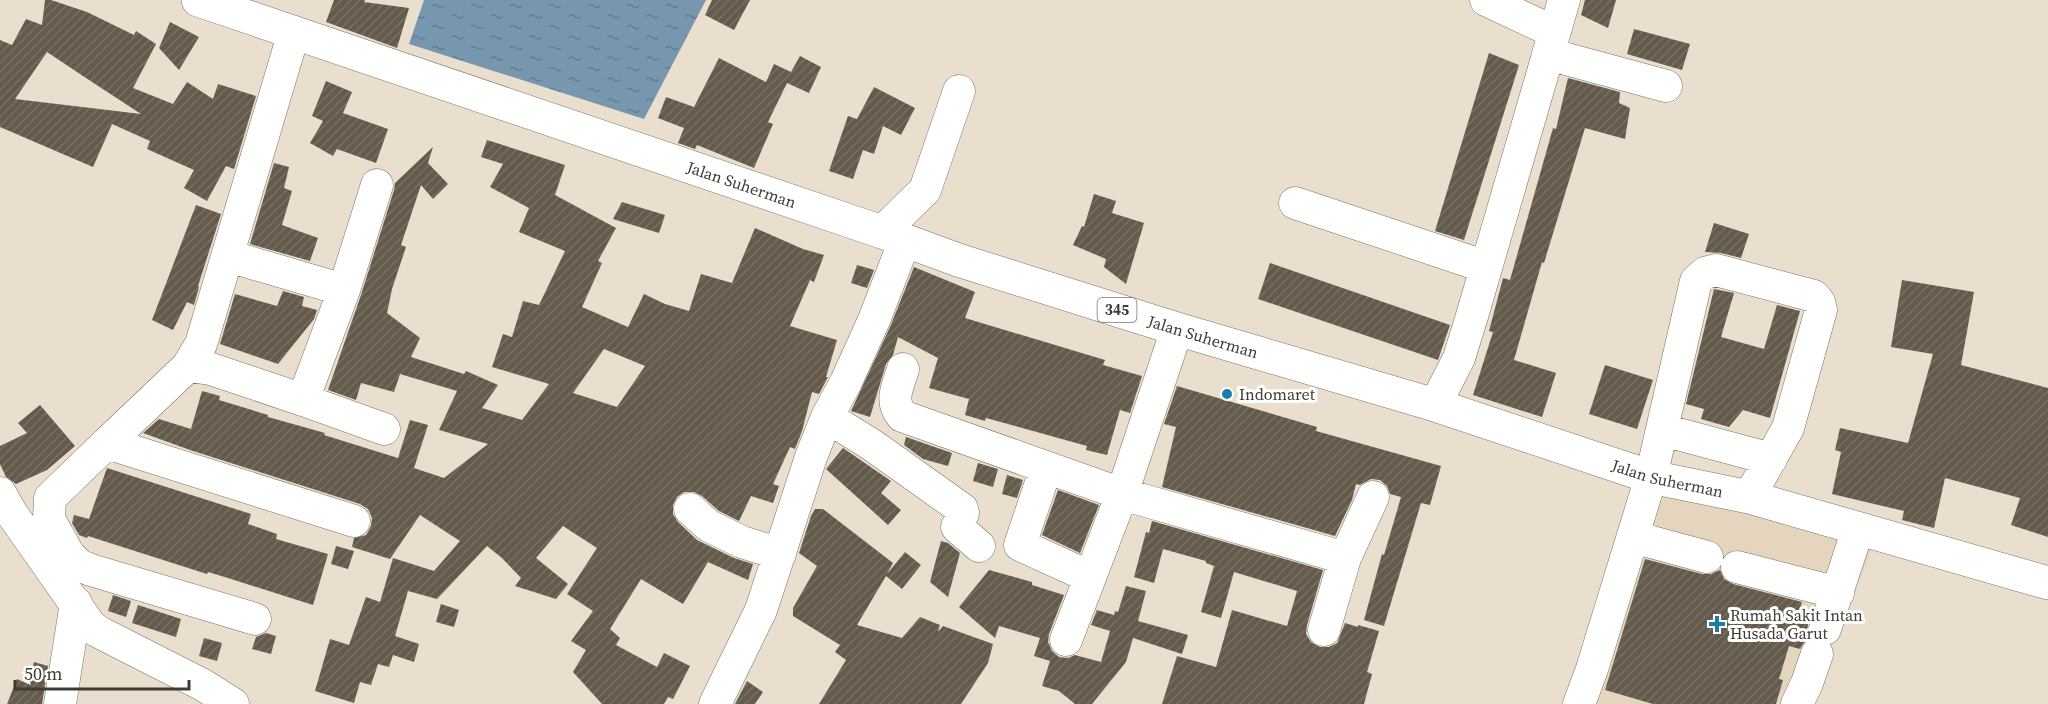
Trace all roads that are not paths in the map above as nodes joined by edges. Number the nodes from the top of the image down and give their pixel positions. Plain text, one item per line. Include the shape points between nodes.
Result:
1 (198, 0) edge
2 (1486, 0) edge
3 (1564, 0) edge
4 (294, 32) junction
5 (1551, 43) junction
6 (1666, 86) dead end
7 (959, 91) dead end
8 (376, 185) dead end
9 (1295, 203) dead end
10 (893, 236) junction
11 (228, 256) junction
12 (1486, 267) junction
13 (344, 290) junction
14 (1178, 329) junction
15 (188, 366) junction
16 (903, 369) dead end
17 (303, 400) junction
18 (1436, 405) junction
19 (827, 417) junction
20 (384, 429) dead end
21 (1663, 430) junction
22 (107, 443) junction
23 (1771, 459) junction
24 (1046, 468) junction
25 (1651, 477) junction
26 (0, 493) edge
27 (1122, 494) junction
28 (1373, 497) dead end
29 (1749, 497) junction
30 (690, 509) dead end
31 (354, 521) dead end
32 (1858, 529) junction
33 (1633, 537) junction
34 (979, 546) dead end
35 (780, 554) junction
36 (1707, 557) dead end
37 (1345, 558) junction
38 (1737, 567) dead end
39 (1090, 577) junction
40 (2048, 584) edge
41 (1838, 593) junction
42 (75, 603) junction
43 (255, 619) dead end
44 (1324, 630) dead end
45 (1066, 640) dead end
46 (60, 704) edge
47 (233, 704) edge
48 (715, 704) edge
49 (1579, 704) edge
50 (1797, 704) edge

1 - 4 main road, Jalan Suherman / 345
2 - 5 street
3 - 5 street
4 - 10 main road, Jalan Suherman / 345
4 - 11 street
5 - 6 street
5 - 12 street
7 - 10 street via 925,190
8 - 13 street
9 - 12 street
10 - 14 main road, Jalan Suherman / 345
10 - 19 street via 874,320
11 - 13 street
11 - 15 street via 201,344
12 - 18 street via 1459,358
13 - 17 street
14 - 18 main road, Jalan Suherman / 345
14 - 27 street
15 - 17 street via 211,369
15 - 22 street
16 - 24 street via 895,397 902,416
17 - 20 street
18 - 25 main road, Jalan Suherman / 345
19 - 34 street via 962,509 957,527
19 - 35 street
21 - 23 street
21 - 23 street via 1696,281 1705,273 1716,270 1814,296 1821,310 1788,428
21 - 25 street
22 - 31 street
22 - 43 street via 50,498 49,519 69,555 91,570
23 - 29 street
24 - 27 street
24 - 39 street via 1020,545
25 - 29 main road, Jalan Suherman / 345
25 - 33 street
26 - 42 street
27 - 37 street
27 - 39 street
28 - 37 street
29 - 32 main road, Jalan Suherman / 345
30 - 35 street via 710,526 742,542
32 - 40 main road, Jalan Suherman / 345
32 - 41 street
33 - 36 street
33 - 49 street
35 - 48 street via 760,610
37 - 44 street
38 - 41 street
39 - 45 street
41 - 50 street via 1808,683
42 - 46 street
42 - 47 street via 90,625 105,636

